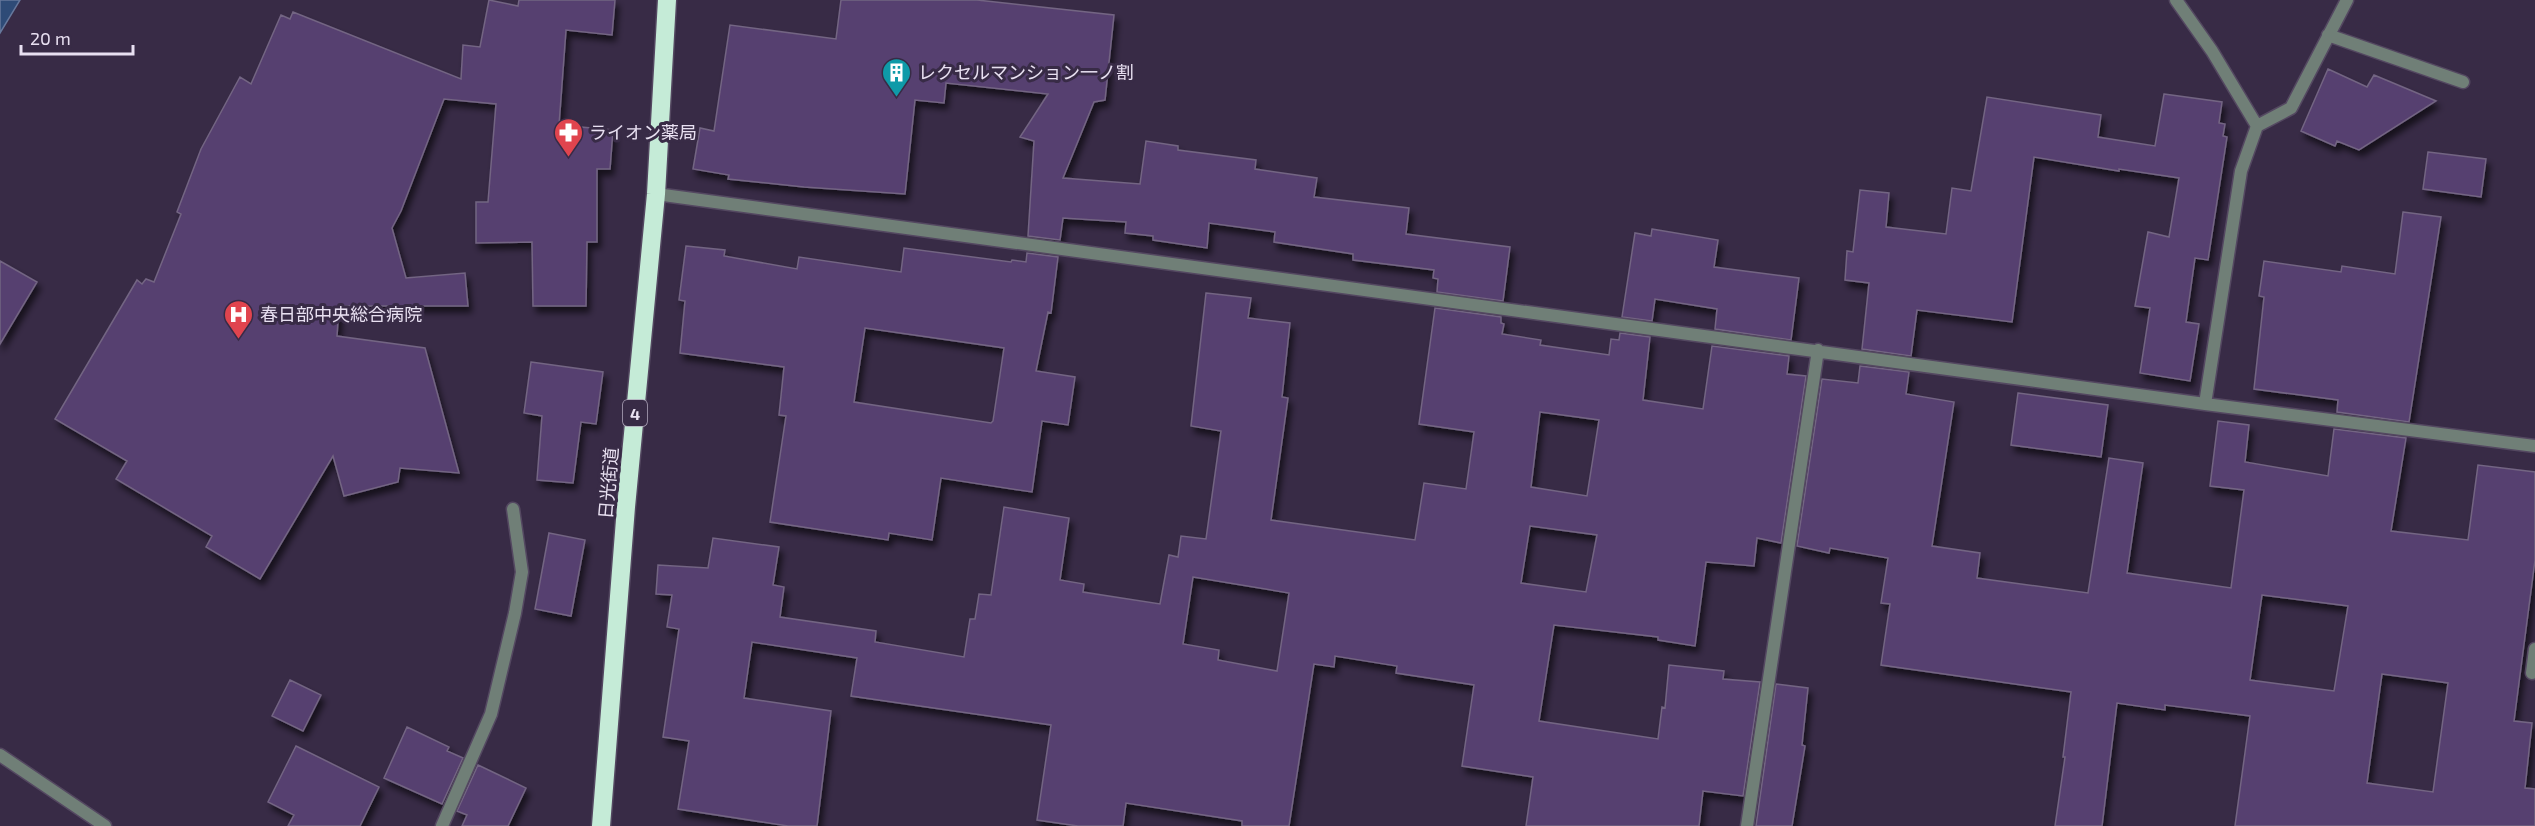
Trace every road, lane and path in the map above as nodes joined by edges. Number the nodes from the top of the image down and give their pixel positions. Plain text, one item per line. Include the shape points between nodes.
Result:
1 (667, 0) edge
2 (2176, 0) edge
3 (2347, 0) edge
4 (2328, 35) junction
5 (2463, 82) dead end
6 (2257, 126) junction
7 (656, 194) junction
8 (1818, 350) junction
9 (2205, 404) junction
10 (2535, 446) edge
11 (513, 509) dead end
12 (2535, 649) edge
13 (2532, 673) dead end
14 (0, 755) edge
15 (105, 826) edge
16 (442, 826) edge
17 (601, 826) edge
18 (1747, 826) edge

1 - 7 highway, 日光街道 / 4
2 - 6 street
3 - 4 street
4 - 5 street
4 - 6 street via 2291,108
6 - 9 street via 2241,171
7 - 8 street
7 - 17 highway, 日光街道 / 4
8 - 9 street
8 - 18 street
9 - 10 street
11 - 16 street via 522,572 515,614 491,714
12 - 13 street
14 - 15 street

